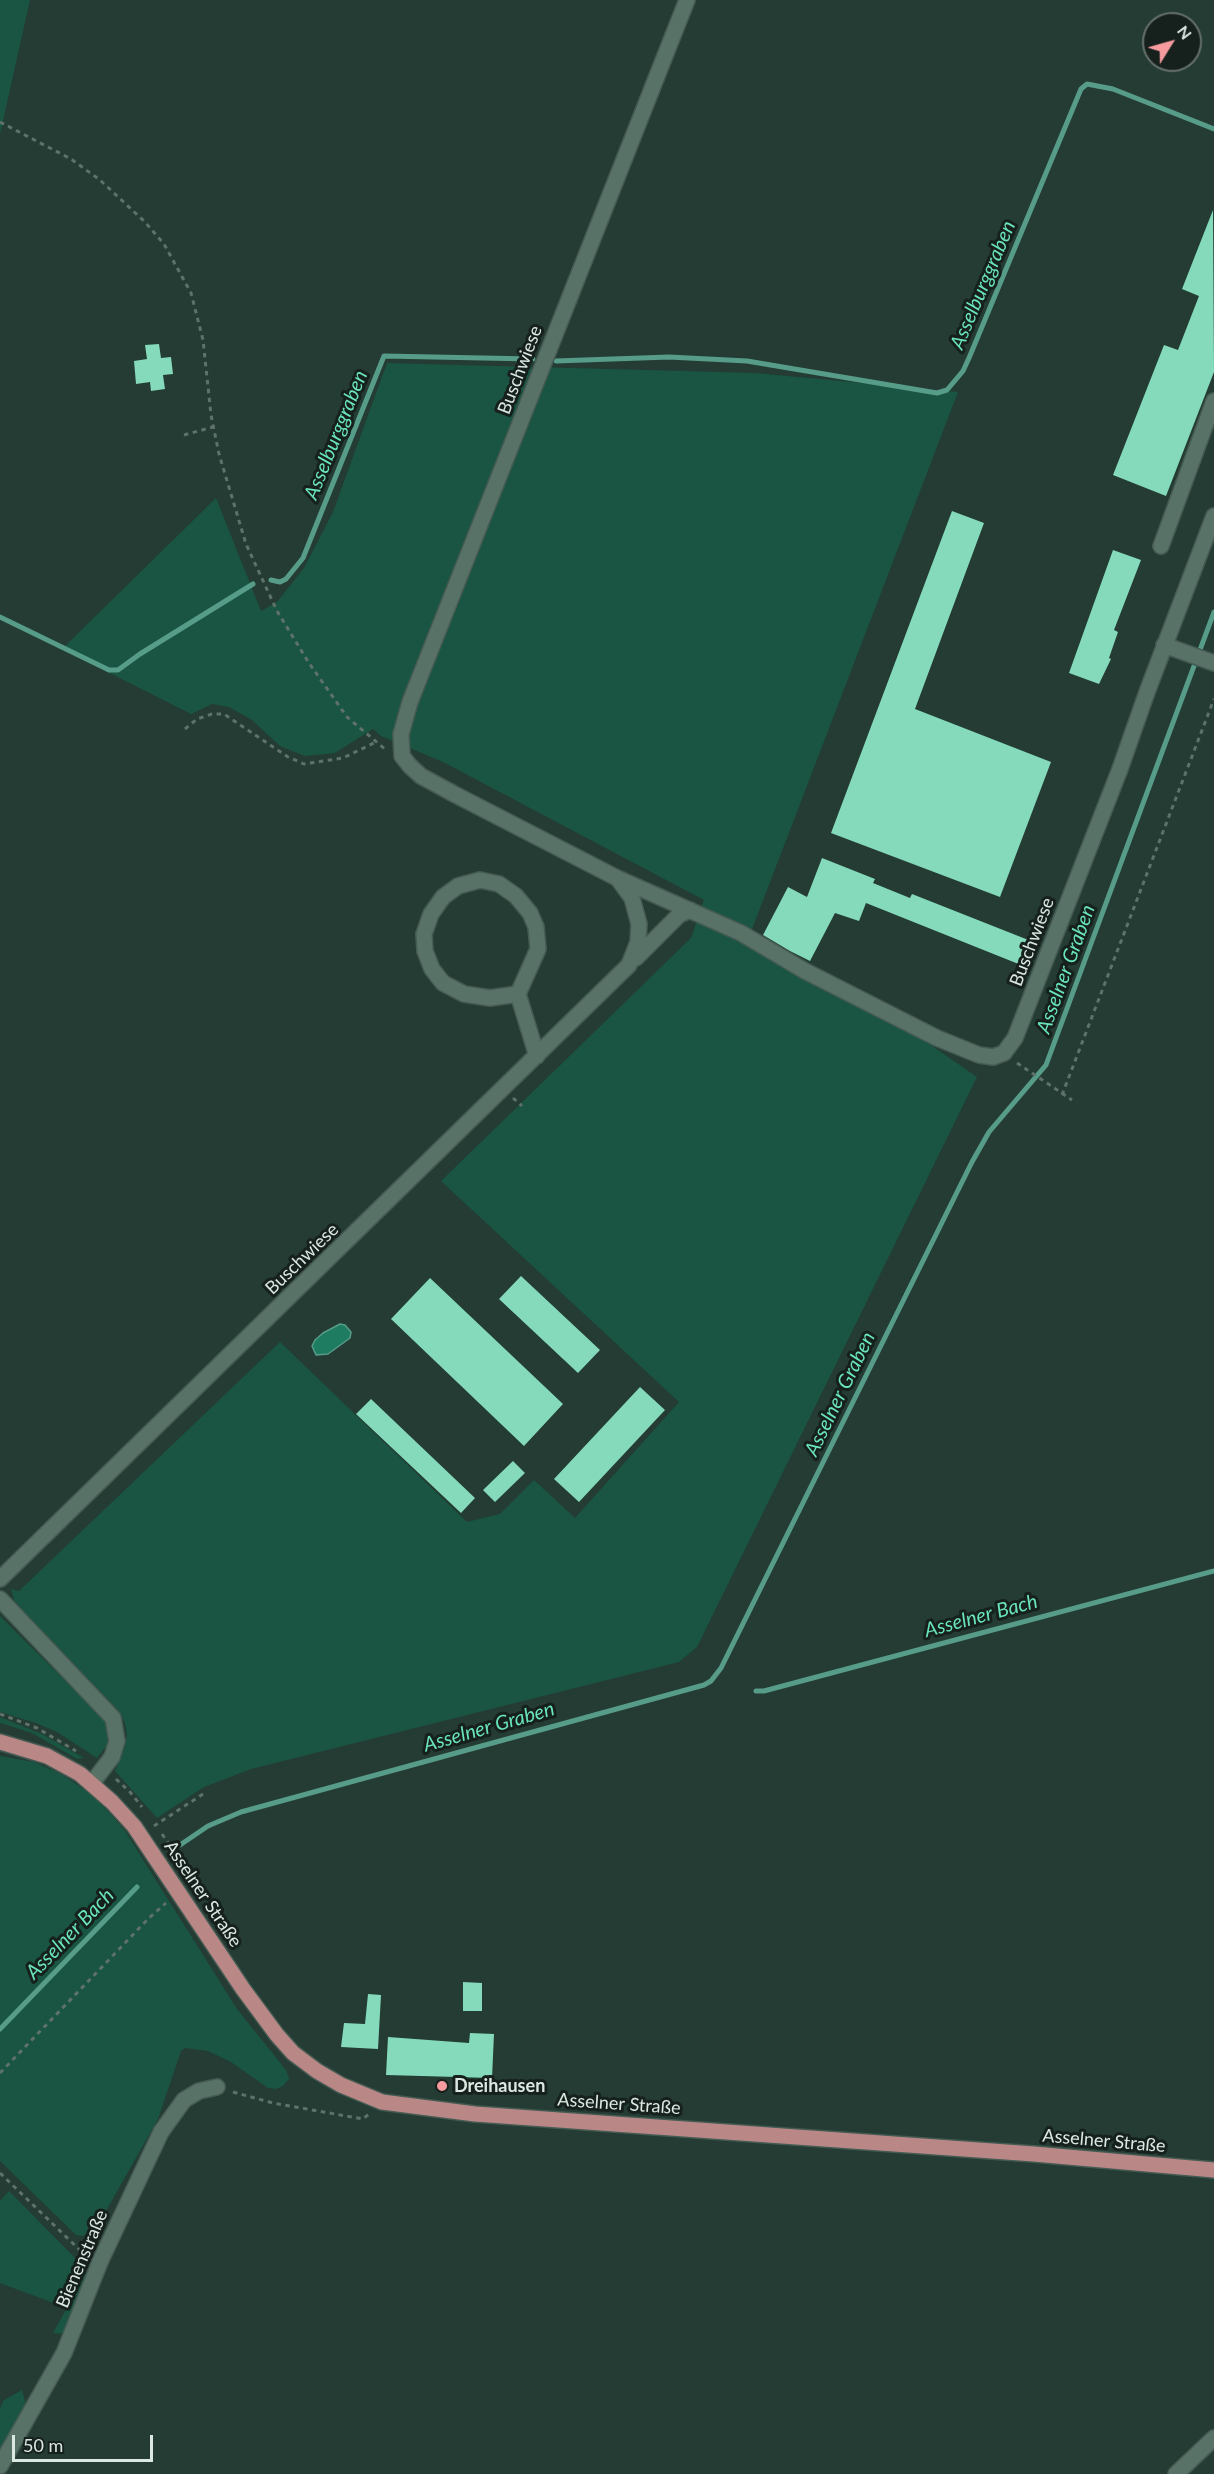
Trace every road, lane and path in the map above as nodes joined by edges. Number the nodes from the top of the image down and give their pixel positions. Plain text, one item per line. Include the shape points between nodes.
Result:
1 (687, 0) edge
2 (0, 122) edge
3 (1214, 401) edge
4 (1210, 426) edge
5 (213, 427) junction
6 (184, 435) dead end
7 (1214, 516) edge
8 (1161, 546) dead end
9 (1170, 647) junction
10 (1214, 663) edge
11 (1214, 699) edge
12 (185, 729) dead end
13 (376, 742) junction
14 (402, 756) junction
15 (617, 878) junction
16 (690, 910) junction
17 (629, 965) junction
18 (518, 994) junction
19 (537, 1056) junction
20 (1015, 1062) dead end
21 (1062, 1095) junction
22 (1072, 1100) dead end
23 (0, 1579) edge
24 (0, 1599) edge
25 (0, 1742) edge
26 (92, 1783) junction
27 (203, 1794) dead end
28 (140, 1836) junction
29 (179, 1892) junction
30 (0, 2073) edge
31 (217, 2087) joint
32 (382, 2102) junction
33 (1214, 2170) edge
34 (0, 2173) edge
35 (100, 2262) junction
36 (1214, 2438) edge
37 (0, 2466) edge
38 (1176, 2474) edge

1 - 14 street, Buschwiese via 410,702 401,735
2 - 5 path via 71,159 100,180 164,244 193,303 203,340
3 - 4 street
4 - 8 street
5 - 6 path
5 - 13 path via 237,517 277,611 347,717
7 - 9 street, Buschwiese
9 - 10 street
9 - 16 street, Buschwiese via 1015,1038 1004,1053 993,1057 979,1055 937,1038 805,971 741,933
11 - 21 path
12 - 13 path via 197,719 224,714 304,764 343,758
13 - 14 path
14 - 15 street, Buschwiese via 421,776
15 - 16 street, Buschwiese
15 - 17 street, Buschwiese via 632,898 639,924 638,942
16 - 17 street, Buschwiese via 659,933
17 - 19 street, Buschwiese
18 - 18 street via 538,949 530,913 499,884 480,880 458,886 437,905 424,934 432,969 443,983 464,994 490,998
18 - 19 street
19 - 23 street, Buschwiese
20 - 21 path
21 - 22 path
24 - 26 street via 113,1718 117,1741 112,1757
25 - 26 main road, Asselner Straße via 47,1756
26 - 28 main road, Asselner Straße
27 - 28 path
28 - 29 main road, Asselner Straße
29 - 30 path via 149,1918
29 - 32 main road, Asselner Straße via 263,2018 293,2052 341,2085
31 - 32 path via 273,2103 363,2119
31 - 35 street, Bienenstraße via 184,2100 161,2132
32 - 33 main road, Asselner Straße via 464,2113
34 - 35 path via 85,2254
35 - 37 street, Bienenstraße via 64,2354
36 - 38 street

